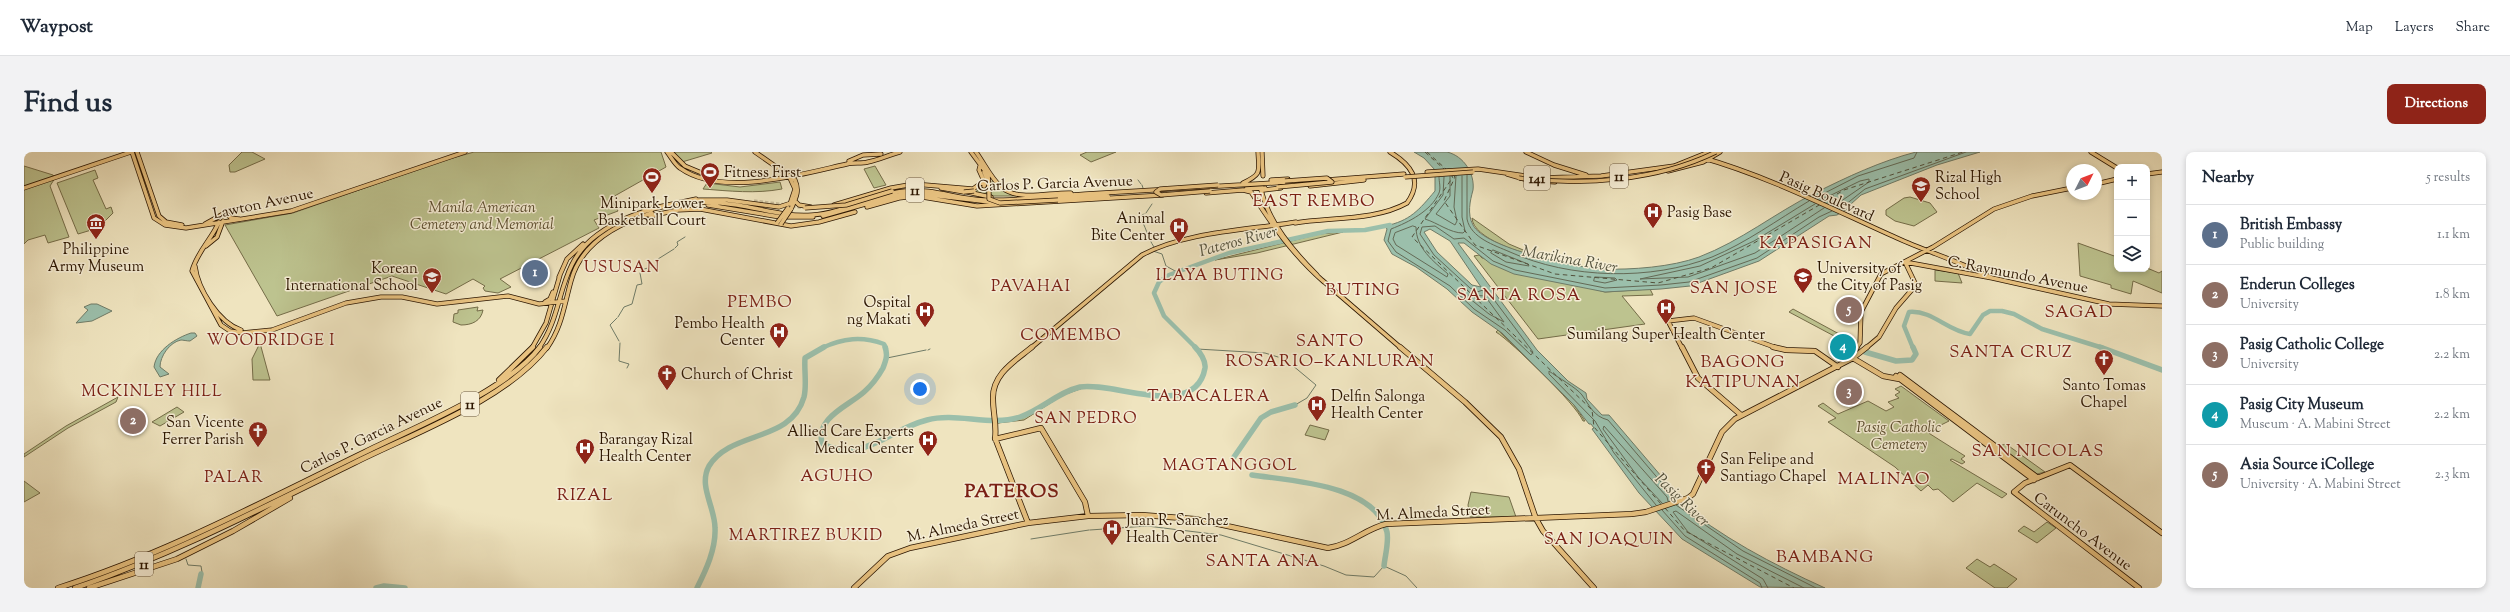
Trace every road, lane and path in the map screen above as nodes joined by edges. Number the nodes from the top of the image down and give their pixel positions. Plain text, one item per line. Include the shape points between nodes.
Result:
1 (137, 152) edge
2 (457, 152) edge
3 (465, 152) edge
4 (667, 152) edge
5 (671, 152) edge
6 (752, 152) edge
7 (755, 152) edge
8 (892, 152) edge
9 (900, 152) edge
10 (971, 152) edge
11 (976, 152) edge
12 (1258, 152) edge
13 (1262, 152) edge
14 (1390, 152) edge
15 (1527, 152) edge
16 (1709, 152) edge
17 (1712, 152) edge
18 (1716, 152) edge
19 (1720, 152) edge
20 (2091, 152) edge
21 (124, 153) edge
22 (132, 153) edge
23 (873, 155) junction
24 (1699, 158) junction
25 (855, 159) junction
26 (875, 159) junction
27 (1705, 161) junction
28 (857, 163) junction
29 (980, 166) junction
30 (2114, 166) edge
31 (1668, 167) junction
32 (1570, 171) junction
33 (1672, 171) junction
34 (2162, 172) edge
35 (1507, 173) junction
36 (2150, 174) edge
37 (790, 175) junction
38 (1404, 175) junction
39 (1257, 176) junction
40 (1263, 176) junction
41 (1592, 176) junction
42 (1570, 177) junction
43 (1610, 177) junction
44 (1355, 178) junction
45 (1274, 180) junction
46 (1364, 180) junction
47 (2114, 180) edge
48 (1283, 181) junction
49 (1247, 182) junction
50 (2102, 183) edge
51 (1237, 184) junction
52 (940, 186) junction
53 (1265, 186) junction
54 (24, 187) edge
55 (1225, 188) junction
56 (2066, 189) edge
57 (1243, 190) junction
58 (907, 194) junction
59 (1086, 194) junction
60 (1141, 194) junction
61 (1254, 195) junction
62 (1261, 195) junction
63 (959, 196) junction
64 (1040, 196) junction
65 (1155, 196) junction
66 (1162, 197) dead end
67 (858, 198) junction
68 (754, 201) tunnel mouth
69 (796, 202) junction
70 (982, 204) junction
71 (1000, 205) junction
72 (836, 206) dead end
73 (791, 207) junction
74 (866, 208) junction
75 (793, 214) junction
76 (634, 215) junction
77 (1266, 216) junction
78 (242, 218) junction
79 (1272, 219) junction
80 (220, 223) junction
81 (205, 224) junction
82 (778, 224) junction
83 (1284, 224) junction
84 (1275, 225) junction
85 (1261, 227) junction
86 (603, 230) junction
87 (1277, 230) junction
88 (608, 232) junction
89 (1283, 233) junction
90 (595, 236) junction
91 (1285, 239) junction
92 (1924, 252) junction
93 (1905, 262) junction
94 (560, 275) junction
95 (1992, 278) junction
96 (567, 300) junction
97 (559, 301) junction
98 (553, 302) junction
99 (545, 303) junction
100 (2162, 307) edge
101 (548, 321) junction
102 (1852, 357) junction
103 (1838, 367) junction
104 (1898, 377) junction
105 (486, 391) junction
106 (1741, 415) junction
107 (995, 439) junction
108 (2036, 478) junction
109 (305, 487) junction
110 (1088, 516) junction
111 (1536, 519) junction
112 (1028, 523) junction
113 (206, 533) junction
114 (2162, 533) edge
115 (193, 540) junction
116 (58, 588) edge
117 (75, 588) edge
118 (89, 588) edge
119 (854, 588) edge
120 (1595, 588) edge
121 (2139, 588) edge

1 - 81 main road, Lawton Avenue via 162,220 177,224
2 - 78 main road, Lawton Avenue via 301,206
3 - 80 main road, Lawton Avenue via 302,208
4 - 37 main road via 674,163 686,171 714,180 759,182
5 - 37 main road via 690,169 721,178 759,180
6 - 37 main road via 765,163
7 - 37 main road
8 - 23 main road
9 - 26 main road
10 - 29 main road
11 - 59 main road via 1006,190 1018,194
12 - 39 main road
13 - 40 main road
14 - 83 main road via 1414,172 1410,197 1405,205 1386,211
15 - 32 main road, 141
15 - 43 main road, 141 via 1567,168
16 - 24 main road, 141
17 - 35 main road, 11, bridge via 1690,163 1640,173 1547,180
18 - 35 main road, 11, bridge via 1692,164 1641,174 1548,182
19 - 27 main road, 141
20 - 30 main road
21 - 22 main road
21 - 54 main road
22 - 80 main road, Lawton Avenue via 156,221 180,228
23 - 25 main road via 862,155
23 - 26 main road
24 - 27 main road, Pasig Boulevard
24 - 31 main road, 141
25 - 28 main road
25 - 37 main road
26 - 28 main road
27 - 33 main road, 141
27 - 92 main road, Pasig Boulevard via 1735,168 1765,180
28 - 37 main road
29 - 52 main road, Carlos P. Garcia Avenue via 984,179 980,186 968,190
29 - 60 main road, bridge via 990,178 989,199 1000,203
29 - 75 main road, bridge via 987,181 974,191 908,187 888,190 827,211
31 - 33 main road
31 - 43 main road, 141
32 - 41 main road, 141
32 - 42 main road via 1574,175
33 - 43 main road, 141
34 - 36 main road
35 - 38 main road, 11, bridge
35 - 42 main road, 141, bridge via 1537,178
35 - 43 main road, 141, bridge via 1527,180 1558,182
37 - 69 main road via 800,190
37 - 73 main road via 795,190
38 - 44 main road, Carlos P. Garcia Avenue / 11
38 - 46 main road, Carlos P. Garcia Avenue / 11
39 - 40 main road
39 - 49 main road
40 - 45 main road
41 - 42 main road, 141
41 - 43 main road, 141
44 - 45 main road
44 - 53 main road, Carlos P. Garcia Avenue / 11
45 - 48 main road
45 - 49 main road
46 - 55 main road, Carlos P. Garcia Avenue / 11
46 - 62 main road via 1268,189
47 - 50 main road
48 - 53 main road
48 - 53 main road, bridge via 1327,178 1332,182
49 - 51 main road
49 - 60 main road via 1160,188
51 - 53 main road
51 - 55 main road, bridge via 1160,189 1156,192 1161,195
52 - 64 main road via 982,196
52 - 67 main road, Carlos P. Garcia Avenue via 901,186
53 - 57 main road
53 - 60 main road, Carlos P. Garcia Avenue / 11
53 - 62 main road via 1261,190
55 - 57 main road
55 - 60 main road, Carlos P. Garcia Avenue / 11
56 - 92 main road via 2030,197 1994,209
57 - 61 main road
57 - 65 main road, Carlos P. Garcia Avenue
58 - 70 main road, Carlos P. Garcia Avenue / 11 via 932,194
58 - 74 main road
58 - 88 main road, Carlos P. Garcia Avenue / 11 via 837,214 811,218 780,217 724,206 687,206 636,218
59 - 60 main road, Carlos P. Garcia Avenue / 11
59 - 64 main road, Carlos P. Garcia Avenue / 11
60 - 65 main road, Carlos P. Garcia Avenue
60 - 70 main road, Carlos P. Garcia Avenue / 11
60 - 71 main road, Carlos P. Garcia Avenue
61 - 62 main road via 1256,192
61 - 77 main road
62 - 79 main road
63 - 64 main road, Carlos P. Garcia Avenue / 11 via 984,200
63 - 73 main road, bridge via 923,188 892,191 846,205
63 - 75 main road, Carlos P. Garcia Avenue / 11 via 927,190 906,191 835,211 811,215
65 - 66 main road
67 - 69 main road, Carlos P. Garcia Avenue via 820,207 799,205
67 - 72 main road, Carlos P. Garcia Avenue
68 - 86 main road via 702,198 668,203 617,220
69 - 73 main road
70 - 71 main road
71 - 74 main road, Carlos P. Garcia Avenue via 971,206 916,196 899,198
73 - 76 main road via 727,200 701,200 666,205
73 - 82 main road, bridge
74 - 82 main road, Carlos P. Garcia Avenue via 819,222
75 - 76 main road, Carlos P. Garcia Avenue / 11 via 731,204 704,203 674,205
76 - 86 main road, Carlos P. Garcia Avenue / 11
77 - 84 main road
77 - 85 main road via 1267,222
78 - 80 main road, Lawton Avenue
78 - 81 main road via 230,218 225,214
79 - 83 main road
79 - 84 main road
80 - 81 main road, Lawton Avenue
80 - 99 main road via 195,258 192,272 221,325 230,331 246,333 272,330 346,303 392,296 443,304 510,296
82 - 88 main road, Carlos P. Garcia Avenue via 700,209 665,212
83 - 84 main road
83 - 89 main road
84 - 85 main road
84 - 87 main road
84 - 89 main road
85 - 87 main road
85 - 107 main road via 1195,238 1155,248 1142,255 1004,370 994,384
86 - 90 main road, Carlos P. Garcia Avenue / 11
87 - 91 main road
88 - 96 main road, Carlos P. Garcia Avenue / 11 via 578,261
89 - 91 main road
90 - 94 main road via 572,254
90 - 97 main road, Carlos P. Garcia Avenue / 11 via 572,260 566,272
91 - 111 main road via 1308,270 1444,384 1501,437 1516,464
92 - 93 main road
92 - 95 main road, Pasig Boulevard via 1970,266
93 - 95 main road, C. Raymundo Avenue
93 - 102 main road via 1881,274 1861,312 1860,343
93 - 102 main road via 1916,285 1896,308 1879,337
94 - 98 main road
94 - 99 main road via 551,298
95 - 100 main road, C. Raymundo Avenue via 2126,306
96 - 97 main road
96 - 109 main road, Carlos P. Garcia Avenue / 11 via 560,327 549,346 512,380 469,405
97 - 98 main road
97 - 105 main road, Carlos P. Garcia Avenue / 11 via 550,329 540,346 521,367
98 - 99 main road
98 - 101 main road
99 - 101 main road via 549,308
101 - 105 main road via 529,355
102 - 103 main road
102 - 104 main road, Caruncho Avenue via 1886,375
103 - 106 main road
103 - 106 main road via 1815,351 1786,350 1762,344 1694,318 1669,323 1698,378
104 - 108 main road, Caruncho Avenue
104 - 108 main road, Caruncho Avenue via 2025,473
105 - 113 main road, Carlos P. Garcia Avenue / 11
106 - 111 main road, M. Almeda Street via 1722,432 1693,494 1688,498 1632,514
107 - 110 main road via 1041,428 1085,502
107 - 112 main road
108 - 114 main road via 2070,465
108 - 121 main road, Caruncho Avenue via 2014,492
109 - 113 main road, Carlos P. Garcia Avenue / 11
109 - 118 main road via 200,548 160,565
110 - 111 main road, M. Almeda Street via 1142,515 1195,520 1328,548 1343,546 1365,530 1378,525
110 - 112 main road, M. Almeda Street
111 - 120 main road
112 - 119 main road, M. Almeda Street via 934,541 896,552
113 - 115 main road, Carlos P. Garcia Avenue / 11
115 - 116 main road, Carlos P. Garcia Avenue / 11
115 - 117 main road, Carlos P. Garcia Avenue / 11 via 148,563

